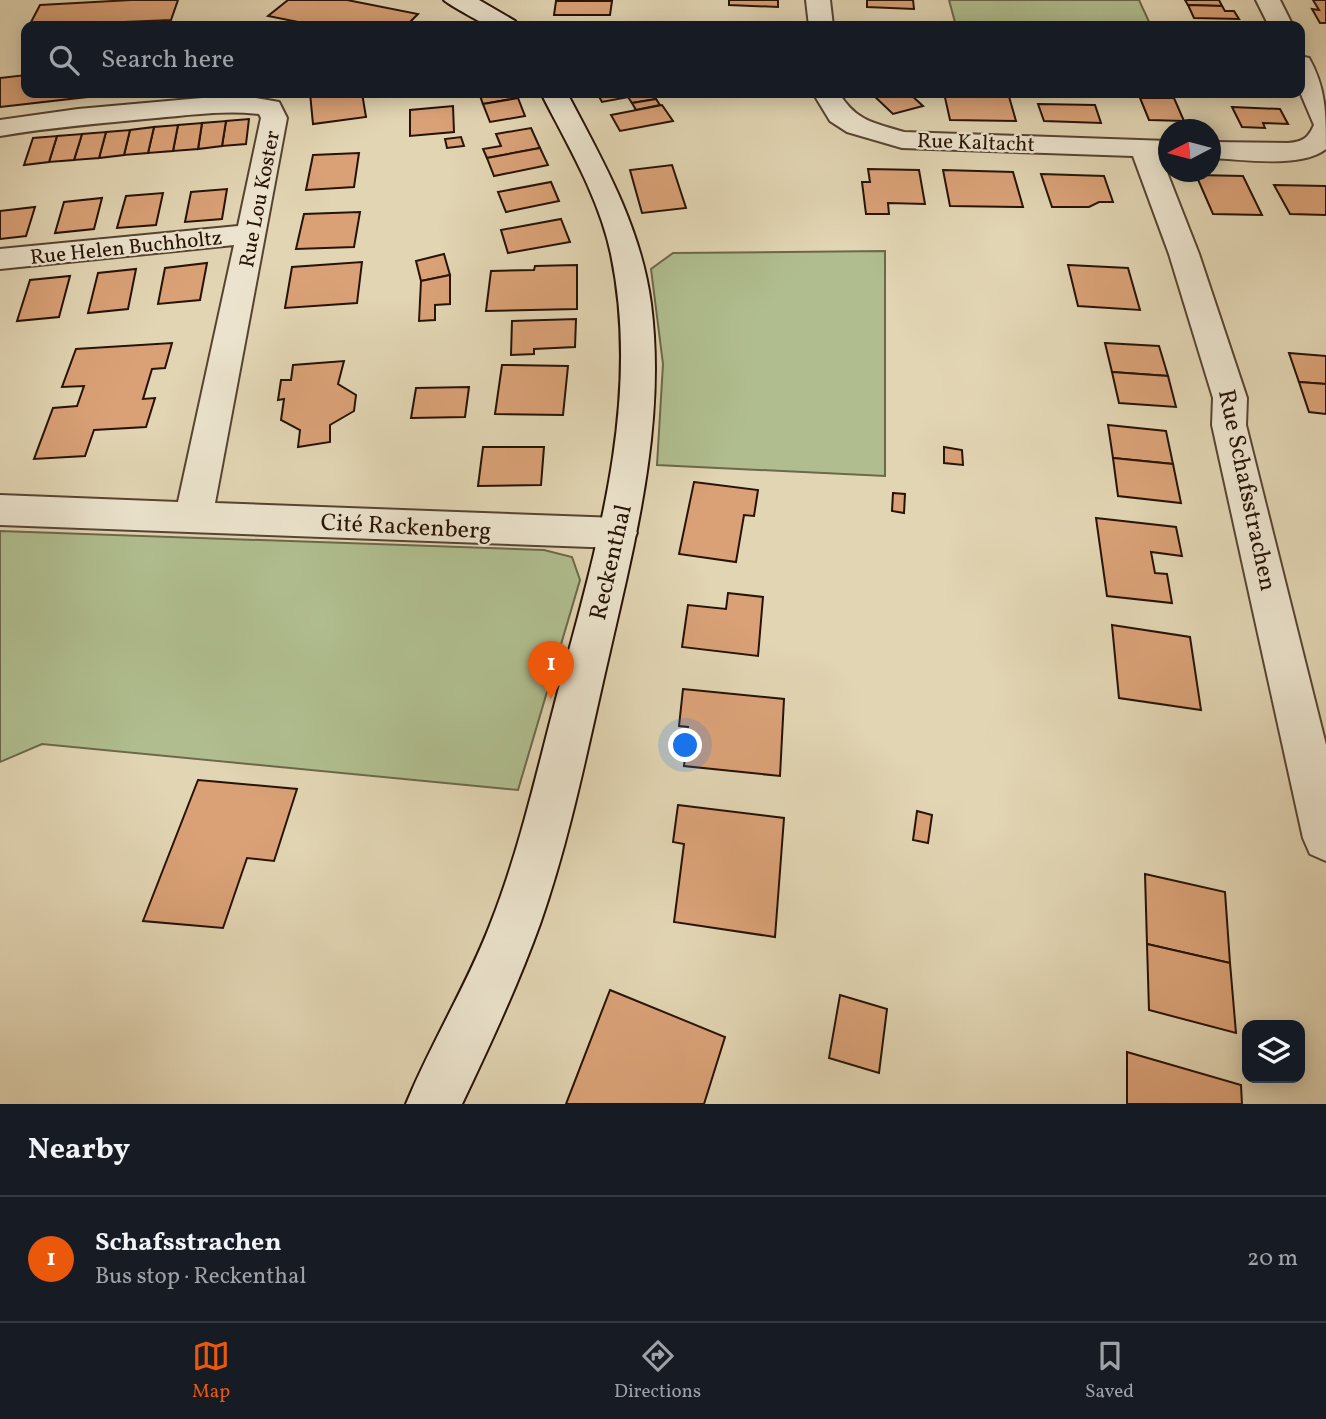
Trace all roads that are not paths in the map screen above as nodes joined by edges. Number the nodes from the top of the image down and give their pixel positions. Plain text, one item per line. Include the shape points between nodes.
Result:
1 (456, 0) edge
2 (818, 0) edge
3 (1268, 0) edge
4 (498, 21) edge
5 (820, 21) edge
6 (1278, 21) edge
7 (1305, 75) edge
8 (557, 98) edge
9 (829, 98) edge
10 (1326, 125) edge
11 (0, 128) edge
12 (1156, 149) edge
13 (1221, 150) edge
14 (252, 234) junction
15 (0, 259) edge
16 (0, 510) edge
17 (194, 516) junction
18 (618, 533) junction
19 (1326, 838) edge
20 (433, 1104) edge

1 - 4 street
2 - 5 street
3 - 6 street
7 - 10 street
8 - 18 street, Reckenthal via 597,177 626,252 636,322 634,441
9 - 12 street, Rue Kaltacht via 839,115 856,126 902,140
10 - 13 street via 1324,135 1310,148
11 - 14 street, Rue Lou Koster via 200,106 270,108 274,129
12 - 19 street, Rue Schafsstrachen via 1230,398 1229,425
14 - 15 street, Rue Helen Buchholtz
14 - 17 street, Rue Lou Koster
16 - 17 street, Cité Rackenberg
17 - 18 street, Cité Rackenberg
18 - 20 street, Reckenthal via 555,792 516,923

